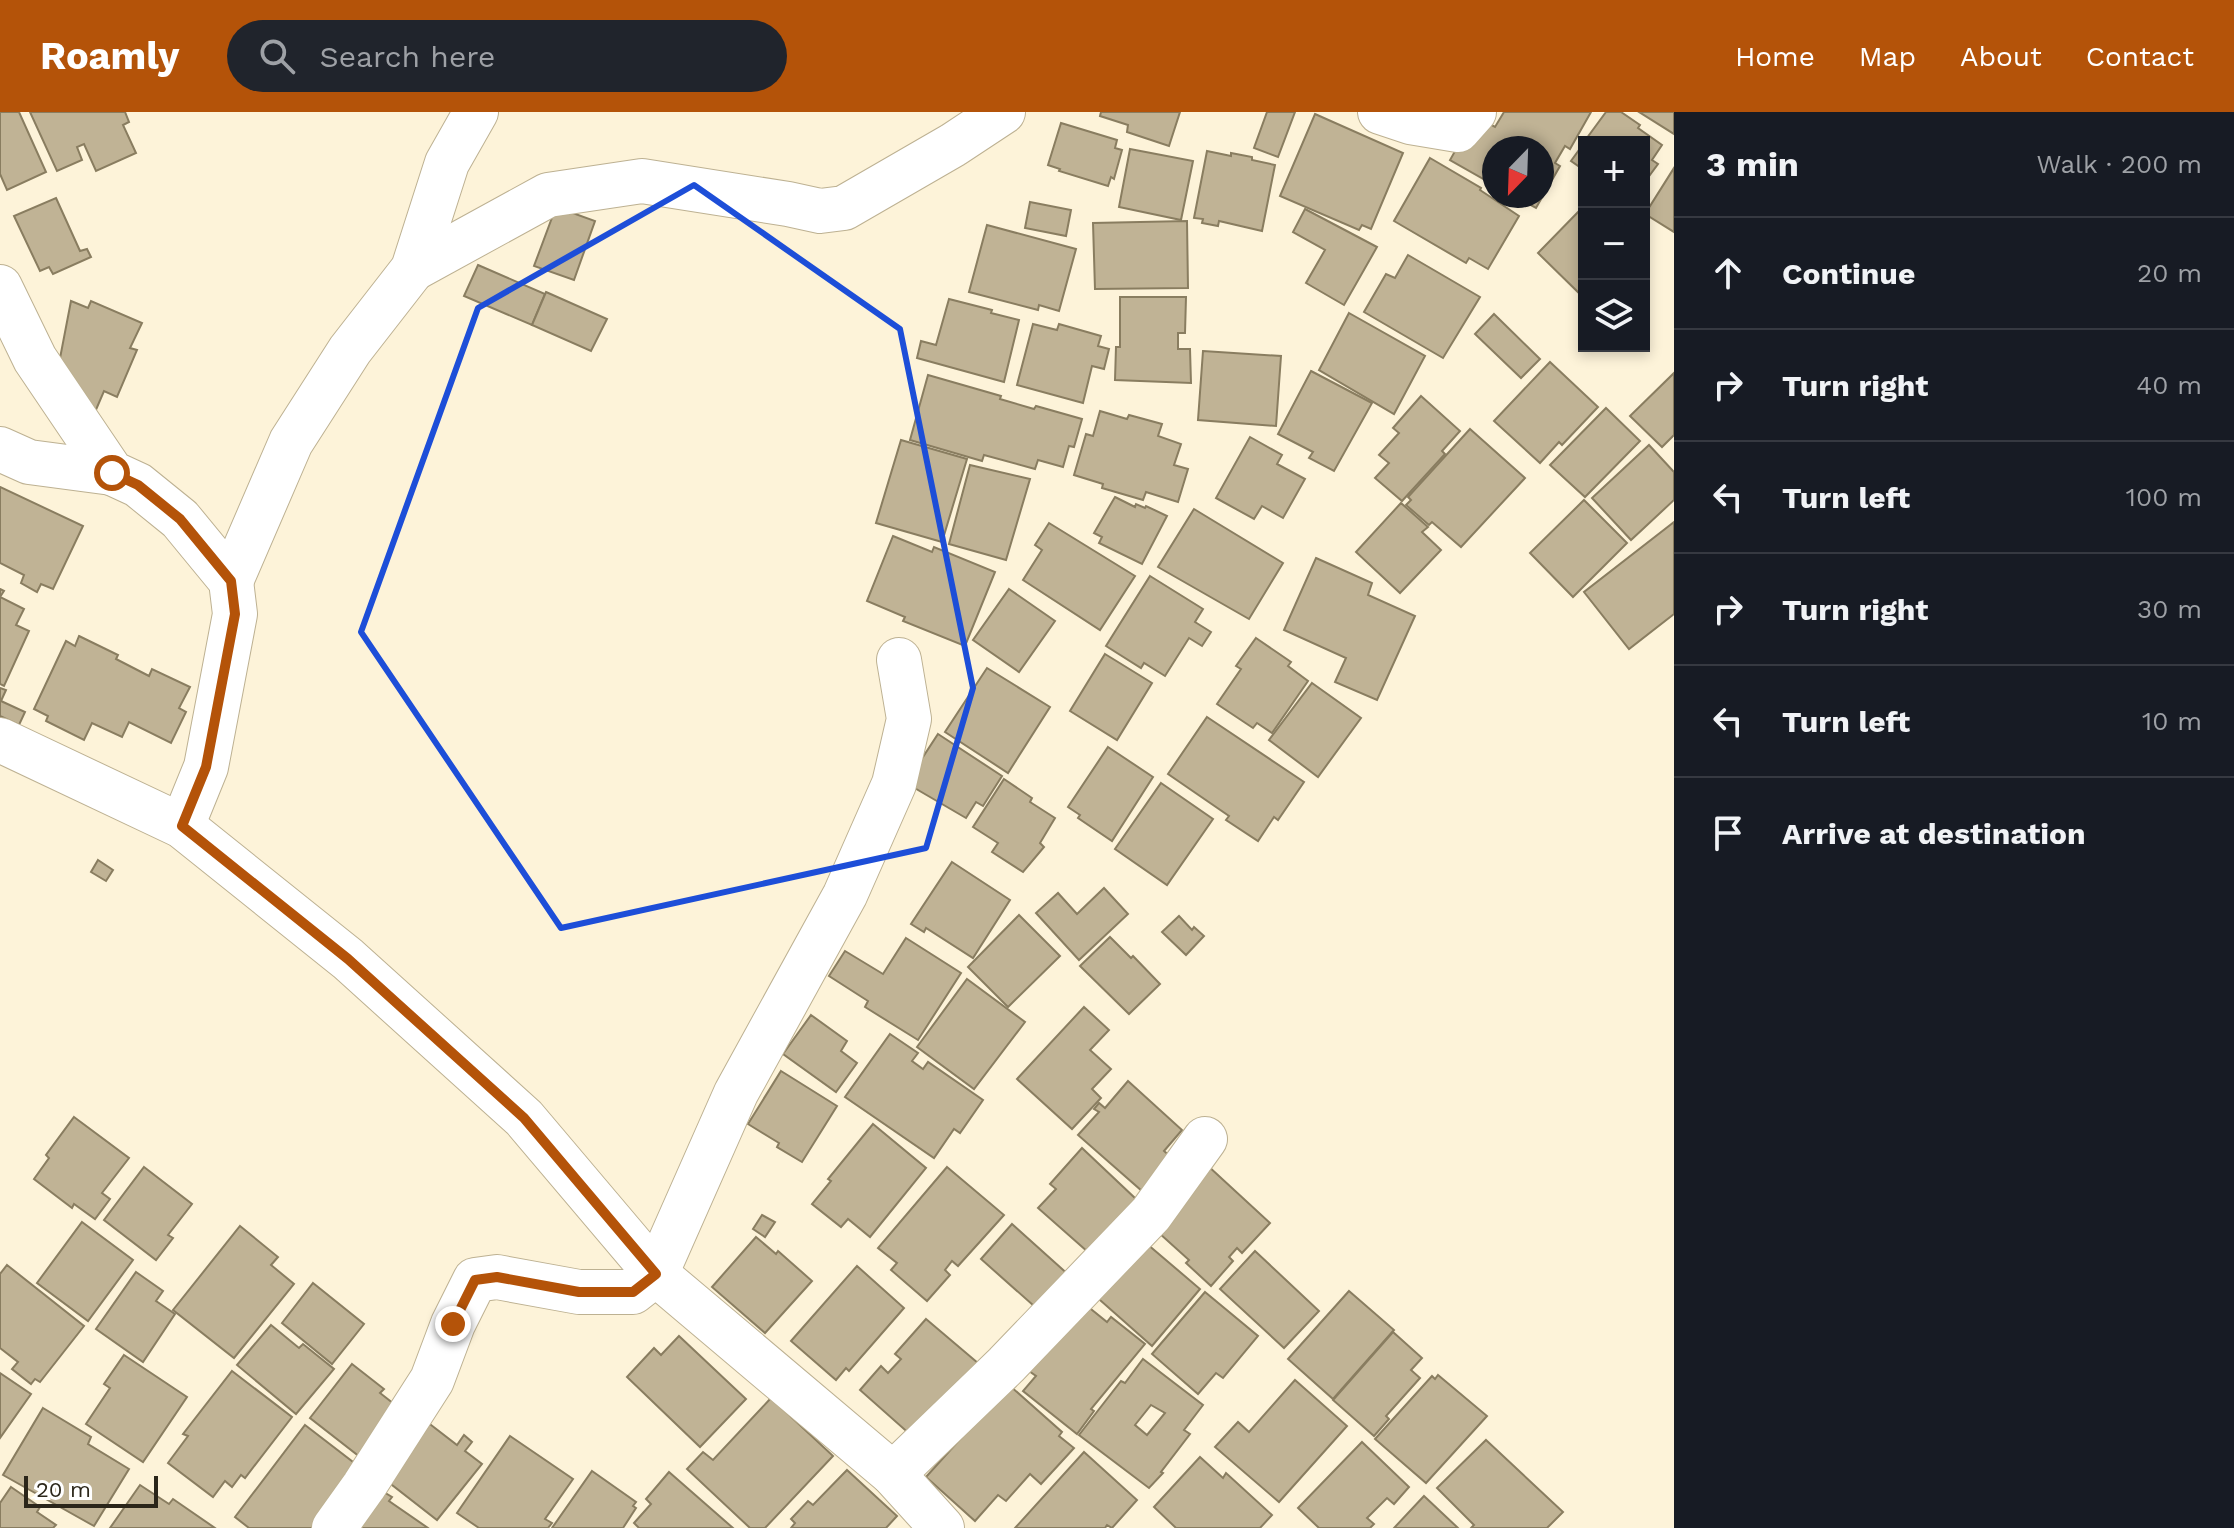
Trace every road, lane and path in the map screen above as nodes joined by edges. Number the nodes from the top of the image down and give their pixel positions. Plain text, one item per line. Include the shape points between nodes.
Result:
1 (476, 112) edge
2 (1003, 112) edge
3 (1380, 112) edge
4 (1474, 112) edge
5 (946, 129) edge
6 (413, 269) junction
7 (0, 287) edge
8 (0, 449) edge
9 (112, 473) junction
10 (231, 581) junction
11 (899, 660) dead end
12 (0, 740) edge
13 (182, 826) junction
14 (1205, 1139) dead end
15 (656, 1274) junction
16 (893, 1474) junction
17 (334, 1528) edge
18 (942, 1528) edge

1 - 6 street via 447,163
2 - 5 street
3 - 4 street via 1458,130
5 - 6 street via 844,208 820,211 642,181 548,195
6 - 10 street via 350,350 291,442
7 - 9 street via 35,359
8 - 9 street via 29,462
9 - 10 street via 138,485 180,519
10 - 13 street via 235,614 206,767
11 - 15 street via 909,719 894,784 845,895 736,1093
12 - 13 street
13 - 15 street via 348,959 524,1118
14 - 16 street via 1151,1214
15 - 16 street
15 - 17 street via 633,1292 579,1292 497,1277 475,1280 432,1380
16 - 18 street

